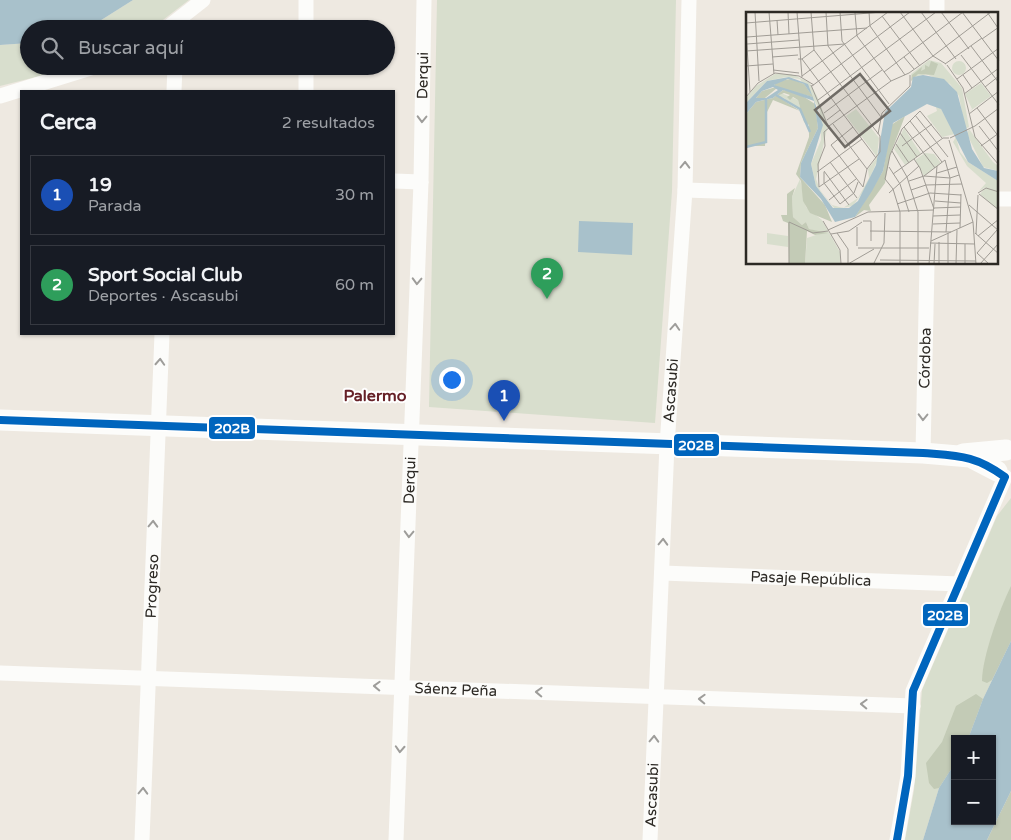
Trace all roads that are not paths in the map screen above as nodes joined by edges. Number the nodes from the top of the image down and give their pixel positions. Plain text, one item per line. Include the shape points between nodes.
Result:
1 (204, 0) edge
2 (306, 0) edge
3 (424, 0) edge
4 (688, 0) edge
5 (180, 20) edge
6 (306, 20) edge
7 (68, 75) edge
8 (175, 75) edge
9 (306, 75) edge
10 (174, 90) edge
11 (306, 90) edge
12 (0, 96) edge
13 (395, 181) edge
14 (421, 182) junction
15 (685, 190) junction
16 (746, 192) edge
17 (998, 199) edge
18 (1011, 199) edge
19 (927, 265) edge
20 (162, 335) edge
21 (0, 420) edge
22 (156, 425) junction
23 (412, 433) junction
24 (667, 445) junction
25 (1008, 450) edge
26 (923, 452) junction
27 (958, 455) junction
28 (1004, 475) edge
29 (662, 573) junction
30 (960, 584) junction
31 (0, 673) edge
32 (147, 679) junction
33 (403, 686) junction
34 (656, 697) junction
35 (913, 706) junction
36 (142, 840) edge
37 (396, 840) edge
38 (650, 840) edge
39 (897, 840) edge

1 - 5 street
2 - 6 street
3 -> 14 street, Derqui
15 -> 4 street, Ascasubi
7 - 12 street
8 - 10 street
9 - 11 street
13 - 14 street
14 -> 23 street, Derqui
15 - 16 street
24 -> 15 street, Ascasubi
17 - 18 street
19 -> 26 street, Córdoba
22 -> 20 street, Progreso
21 - 22 main road
22 - 23 main road
32 -> 22 street, Progreso
23 - 24 main road
23 -> 33 street, Derqui
24 - 26 main road
29 -> 24 street, Ascasubi
25 - 27 main road
25 - 28 street via 996,458
26 - 27 main road
27 - 28 main road via 979,461
28 - 30 street
29 - 30 street, Pasaje República
29 - 34 street, Ascasubi
30 - 35 street via 917,679
31 - 32 street, Sáenz Peña
33 -> 32 street, Sáenz Peña
36 -> 32 street, Progreso
34 -> 33 street, Sáenz Peña
33 -> 37 street, Derqui
35 -> 34 street, Sáenz Peña
38 -> 34 street, Ascasubi
35 - 39 street via 908,776

